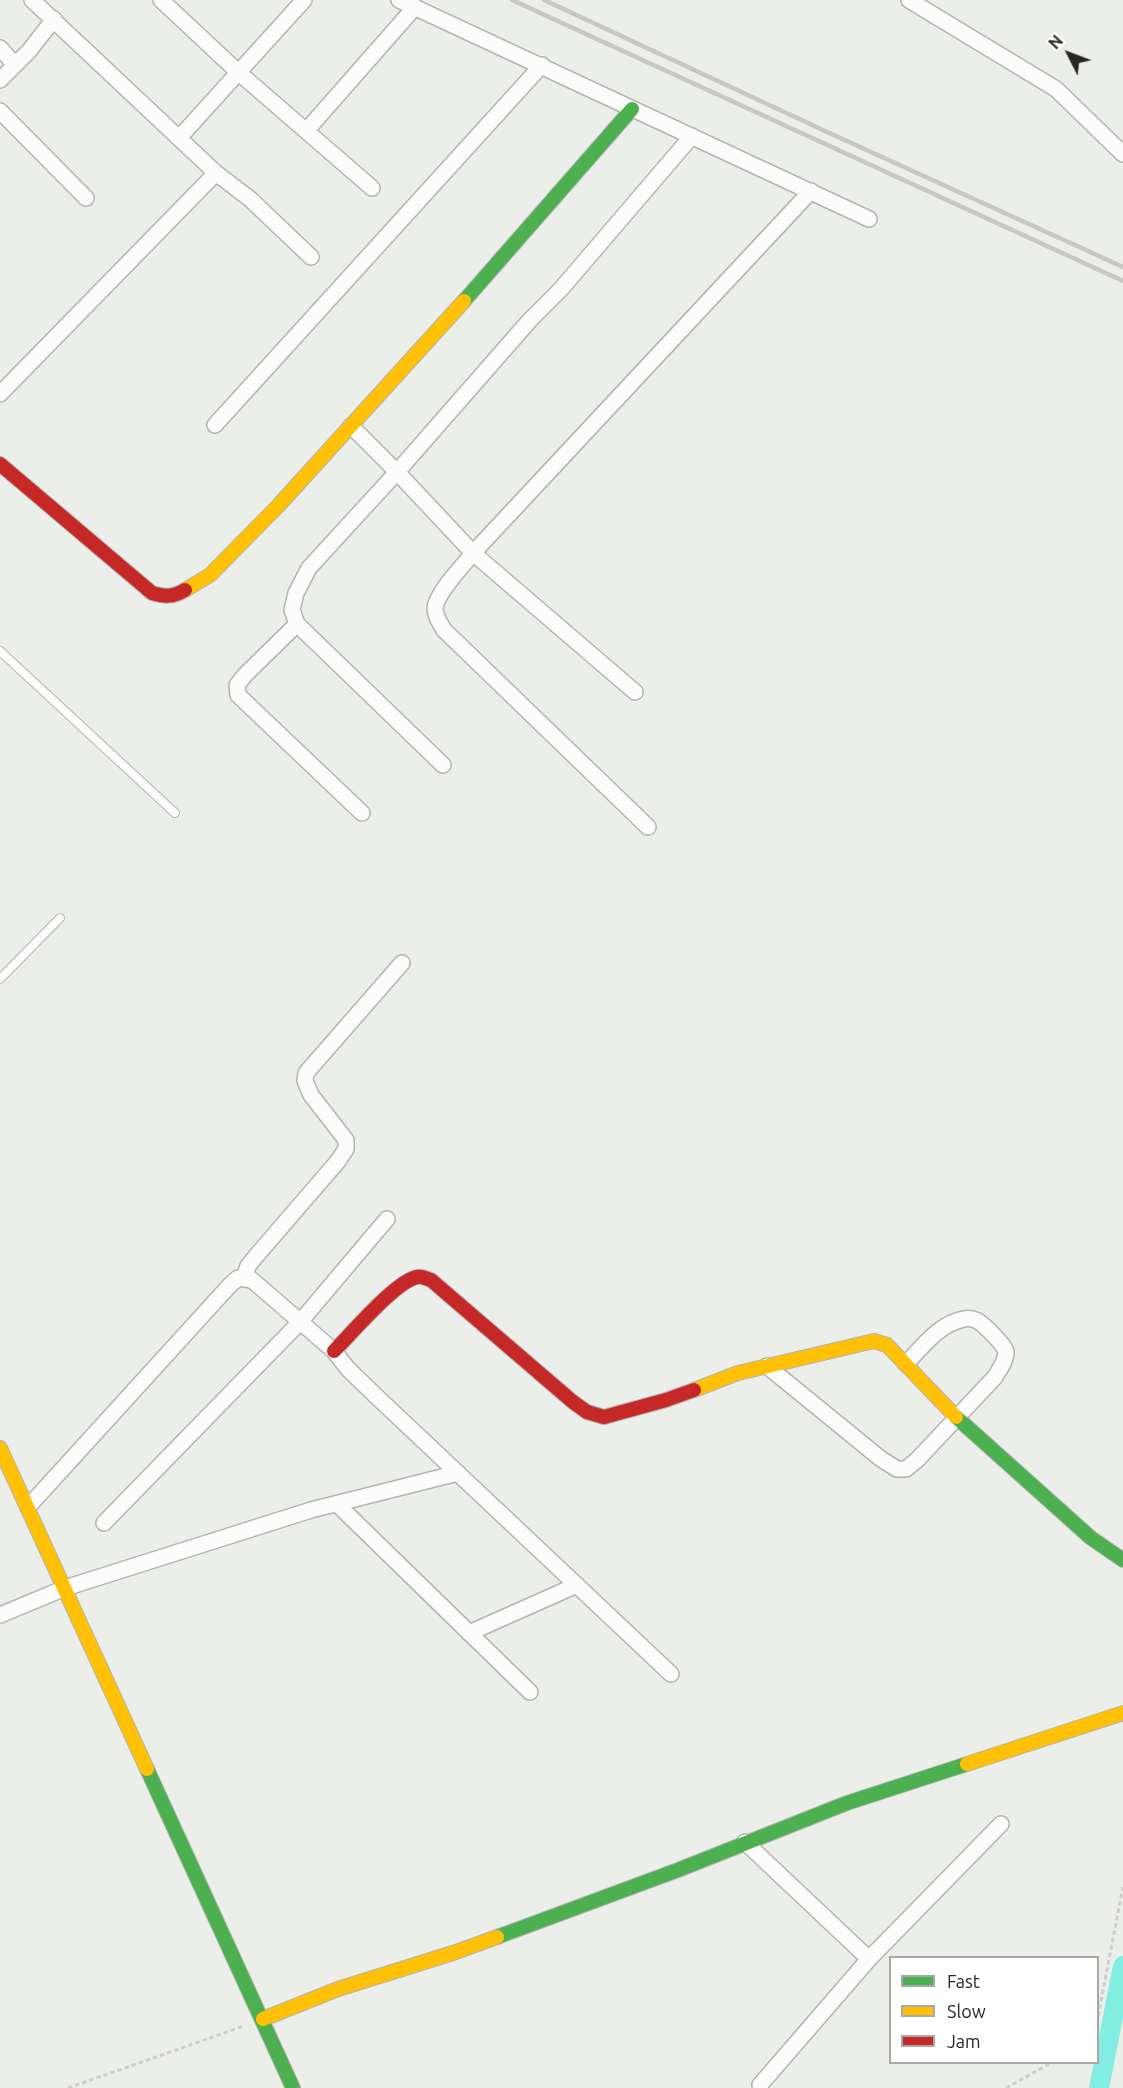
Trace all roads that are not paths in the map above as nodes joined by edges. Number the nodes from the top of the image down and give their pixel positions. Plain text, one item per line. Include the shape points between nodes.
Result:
1 (32, 0) edge
2 (161, 0) edge
3 (304, 0) edge
4 (399, 0) edge
5 (909, 0) edge
6 (415, 8) junction
7 (54, 19) junction
8 (0, 48) edge
9 (15, 65) junction
10 (542, 65) junction
11 (238, 72) junction
12 (0, 80) edge
13 (632, 109) junction
14 (0, 111) edge
15 (306, 132) junction
16 (692, 136) junction
17 (179, 138) junction
18 (1123, 154) edge
19 (216, 173) junction
20 (372, 188) dead end
21 (811, 191) junction
22 (86, 198) dead end
23 (869, 219) dead end
24 (311, 257) dead end
25 (0, 394) edge
26 (215, 425) dead end
27 (351, 426) junction
28 (0, 464) edge
29 (397, 472) junction
30 (473, 553) junction
31 (297, 624) junction
32 (0, 651) edge
33 (635, 692) dead end
34 (443, 765) dead end
35 (174, 813) dead end
36 (362, 813) dead end
37 (648, 827) dead end
38 (60, 918) dead end
39 (402, 963) dead end
40 (0, 979) edge
41 (387, 1220) dead end
42 (244, 1279) junction
43 (300, 1322) junction
44 (334, 1352) junction
45 (906, 1364) junction
46 (767, 1366) junction
47 (958, 1417) junction
48 (0, 1448) edge
49 (458, 1473) junction
50 (337, 1504) junction
51 (28, 1507) junction
52 (104, 1524) dead end
53 (1123, 1560) edge
54 (577, 1585) junction
55 (65, 1588) junction
56 (0, 1615) edge
57 (469, 1633) junction
58 (671, 1674) dead end
59 (530, 1692) dead end
60 (1123, 1713) edge
61 (1001, 1824) dead end
62 (745, 1842) junction
63 (869, 1959) junction
64 (263, 2019) junction
65 (760, 2085) dead end
66 (293, 2088) edge

1 - 7 street
2 - 11 street
3 - 11 street
4 - 6 street
5 - 18 street via 1056,89
6 - 10 street
6 - 15 street
7 - 9 street
7 - 17 street
8 - 9 street
9 - 12 street
10 - 13 street
10 - 26 street
11 - 15 street
11 - 17 street
13 - 16 street
13 - 27 street
14 - 22 street
15 - 20 street
16 - 21 street
16 - 29 street
17 - 19 street
19 - 24 street
19 - 25 street
21 - 23 street
21 - 30 street
27 - 28 street via 210,575 177,595 166,597 152,593
27 - 29 street
29 - 30 street
29 - 31 street via 309,568 292,610
30 - 33 street
30 - 37 street via 439,597 435,609 444,630
31 - 34 street
31 - 36 street via 244,676 237,686 238,695
32 - 35 lane
38 - 40 lane
39 - 42 street via 306,1072 304,1081 311,1095 346,1140 346,1149 257,1254
41 - 43 street
42 - 43 street via 252,1280
42 - 51 street via 238,1278 230,1285
43 - 44 street
43 - 52 street
44 - 46 street via 386,1299 418,1277 431,1280 573,1402 597,1417 666,1400
44 - 49 street
45 - 46 street via 887,1345 874,1341
45 - 47 street
45 - 47 street via 941,1330 966,1318 977,1321 1004,1346 1003,1363 994,1377
46 - 47 street via 897,1469 906,1469 917,1460
47 - 53 street via 1091,1538
48 - 51 street
49 - 50 street
49 - 54 street
50 - 55 street
50 - 57 street
51 - 55 street
54 - 57 street
54 - 58 street
55 - 56 street
55 - 64 street
57 - 59 street
60 - 62 street via 847,1803
61 - 63 street
62 - 63 street
62 - 64 street via 464,1949 338,1989
63 - 65 street
64 - 66 street

